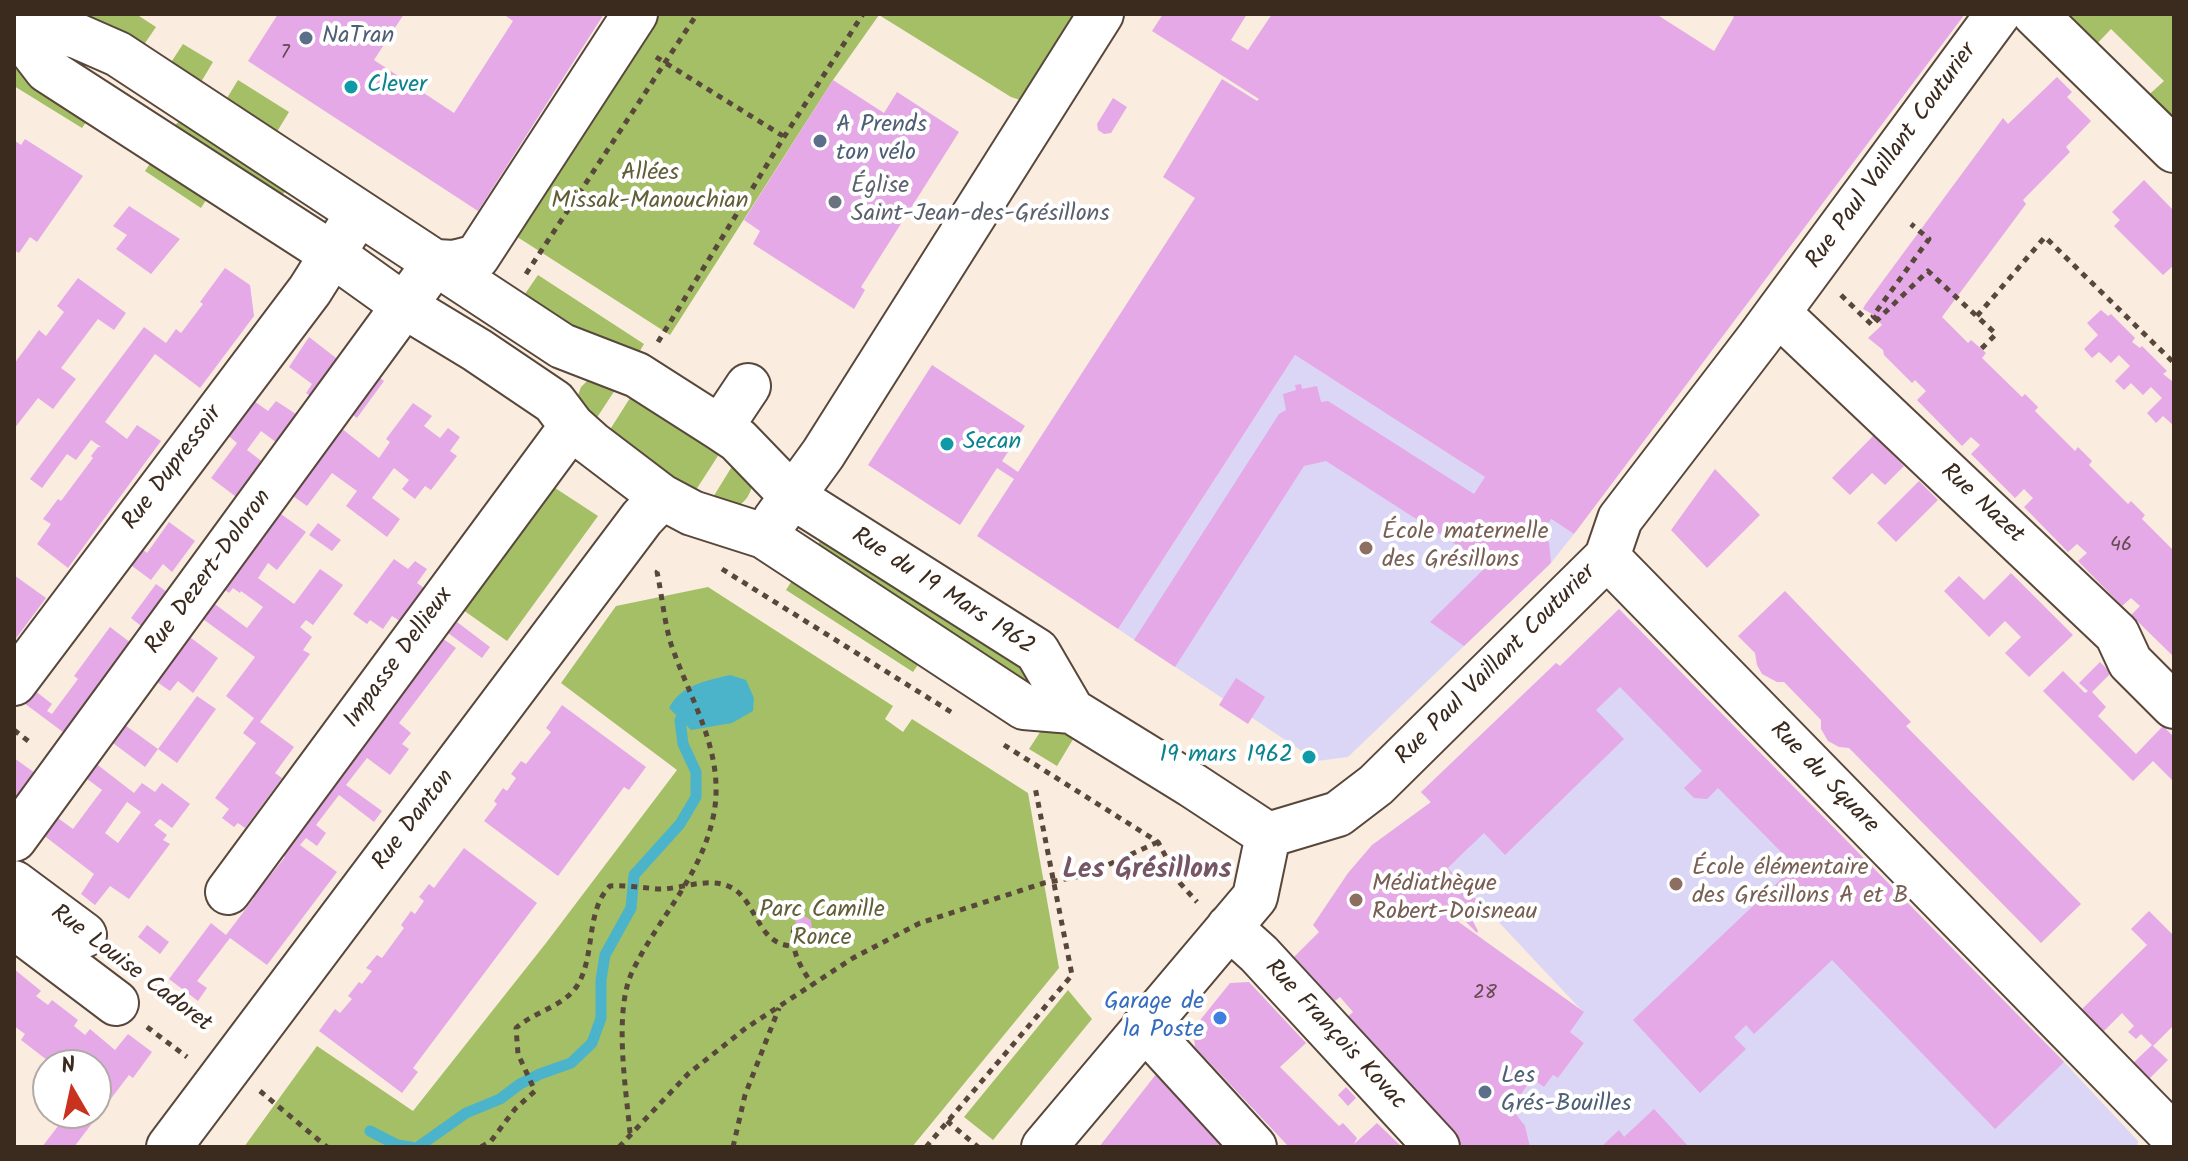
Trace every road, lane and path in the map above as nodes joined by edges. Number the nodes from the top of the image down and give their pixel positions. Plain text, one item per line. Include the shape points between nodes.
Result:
1 (697, 14) edge
2 (863, 14) edge
3 (1101, 14) edge
4 (1998, 14) edge
5 (2035, 14) edge
6 (14, 24) edge
7 (628, 25) edge
8 (666, 63) junction
9 (179, 94) junction
10 (148, 135) junction
11 (784, 137) junction
12 (2174, 150) edge
13 (360, 211) junction
14 (1911, 224) dead end
15 (332, 254) junction
16 (436, 262) junction
17 (525, 276) dead end
18 (1831, 286) dead end
19 (406, 307) junction
20 (1778, 313) junction
21 (1977, 316) junction
22 (1877, 320) junction
23 (657, 344) dead end
24 (1981, 349) dead end
25 (585, 356) junction
26 (2174, 363) edge
27 (748, 386) dead end
28 (563, 414) junction
29 (720, 428) junction
30 (792, 496) junction
31 (662, 497) junction
32 (764, 536) junction
33 (1607, 557) junction
34 (664, 562) dead end
35 (14, 683) edge
36 (2174, 706) edge
37 (1072, 711) junction
38 (1035, 787) dead end
39 (1268, 835) junction
40 (14, 839) edge
41 (1158, 842) dead end
42 (1053, 882) junction
43 (14, 883) edge
44 (684, 887) junction
45 (228, 892) dead end
46 (14, 926) edge
47 (794, 927) dead end
48 (1229, 927) junction
49 (84, 935) dead end
50 (794, 946) junction
51 (813, 985) junction
52 (134, 994) junction
53 (779, 1008) junction
54 (1144, 1027) junction
55 (216, 1033) dead end
56 (195, 1063) dead end
57 (274, 1105) dead end
58 (947, 1121) junction
59 (630, 1133) junction
60 (2174, 1137) edge
61 (169, 1147) edge
62 (327, 1147) edge
63 (481, 1147) edge
64 (619, 1147) edge
65 (733, 1147) edge
66 (926, 1147) edge
67 (978, 1147) edge
68 (1044, 1147) edge
69 (1254, 1147) edge
70 (1437, 1147) edge

1 - 8 path
2 - 11 path
3 - 30 street
4 - 20 street, Rue Paul Vaillant Couturier
5 - 12 street
6 - 9 street, Rue du 19 Mars 1962 via 99,44
6 - 10 street, Rue du 19 Mars 1962 via 47,70
7 - 8 path
7 - 16 street via 477,257
8 - 11 path
8 - 17 path
9 - 10 street
9 - 13 street, Rue du 19 Mars 1962
10 - 15 street, Rue du 19 Mars 1962
11 - 23 path
13 - 15 street
13 - 16 street, Rue du 19 Mars 1962
14 - 22 path via 1929,239 1873,316
15 - 19 street, Rue du 19 Mars 1962
15 - 35 street, Rue Dupressoir
16 - 19 street
16 - 25 street, Rue du 19 Mars 1962
18 - 22 path via 1872,325
19 - 28 street, Rue du 19 Mars 1962 via 477,350
19 - 40 street, Rue Dezert-Doloron
20 - 33 street, Rue Paul Vaillant Couturier via 1620,519
20 - 36 street, Rue Nazet via 2117,634 2130,662
21 - 22 path via 1928,271
21 - 24 path via 1996,334
21 - 26 path via 2045,237
25 - 28 street
25 - 29 street, Rue du 19 Mars 1962 via 637,375
27 - 29 street
28 - 31 street, Rue du 19 Mars 1962
28 - 45 street, Impasse Dellieux
29 - 30 street, Rue du 19 Mars 1962
30 - 32 street
30 - 37 street, Rue du 19 Mars 1962 via 1037,651
31 - 32 street, Rue du 19 Mars 1962 via 692,513
31 - 61 street, Rue Danton
32 - 37 street, Rue du 19 Mars 1962 via 1024,707
33 - 39 street, Rue Paul Vaillant Couturier via 1376,785 1338,814
33 - 60 street, Rue du Square
34 - 44 path via 657,572 671,643 711,744 716,773 714,812 703,855
37 - 39 street, Rue du 19 Mars 1962
38 - 42 path
39 - 48 street via 1255,897
41 - 42 path via 1086,875
42 - 51 path via 920,923
42 - 58 path via 1072,975
43 - 49 street, Rue Louise Cadoret
44 - 50 path via 732,887 767,934 779,944
44 - 59 path via 631,972 621,1024
44 - 63 path via 610,886 600,896 576,988 516,1028 518,1054 535,1091
46 - 52 street, Rue Louise Cadoret
47 - 50 path
48 - 54 street
48 - 70 street, Rue François Kovac
50 - 51 path
51 - 53 path
52 - 55 path, Rue Louise Cadoret
52 - 56 path, Rue Louise Cadoret
53 - 59 path via 688,1074
53 - 65 path via 745,1095
54 - 68 street
54 - 69 street
57 - 62 path
58 - 66 path
58 - 67 path
59 - 64 path

